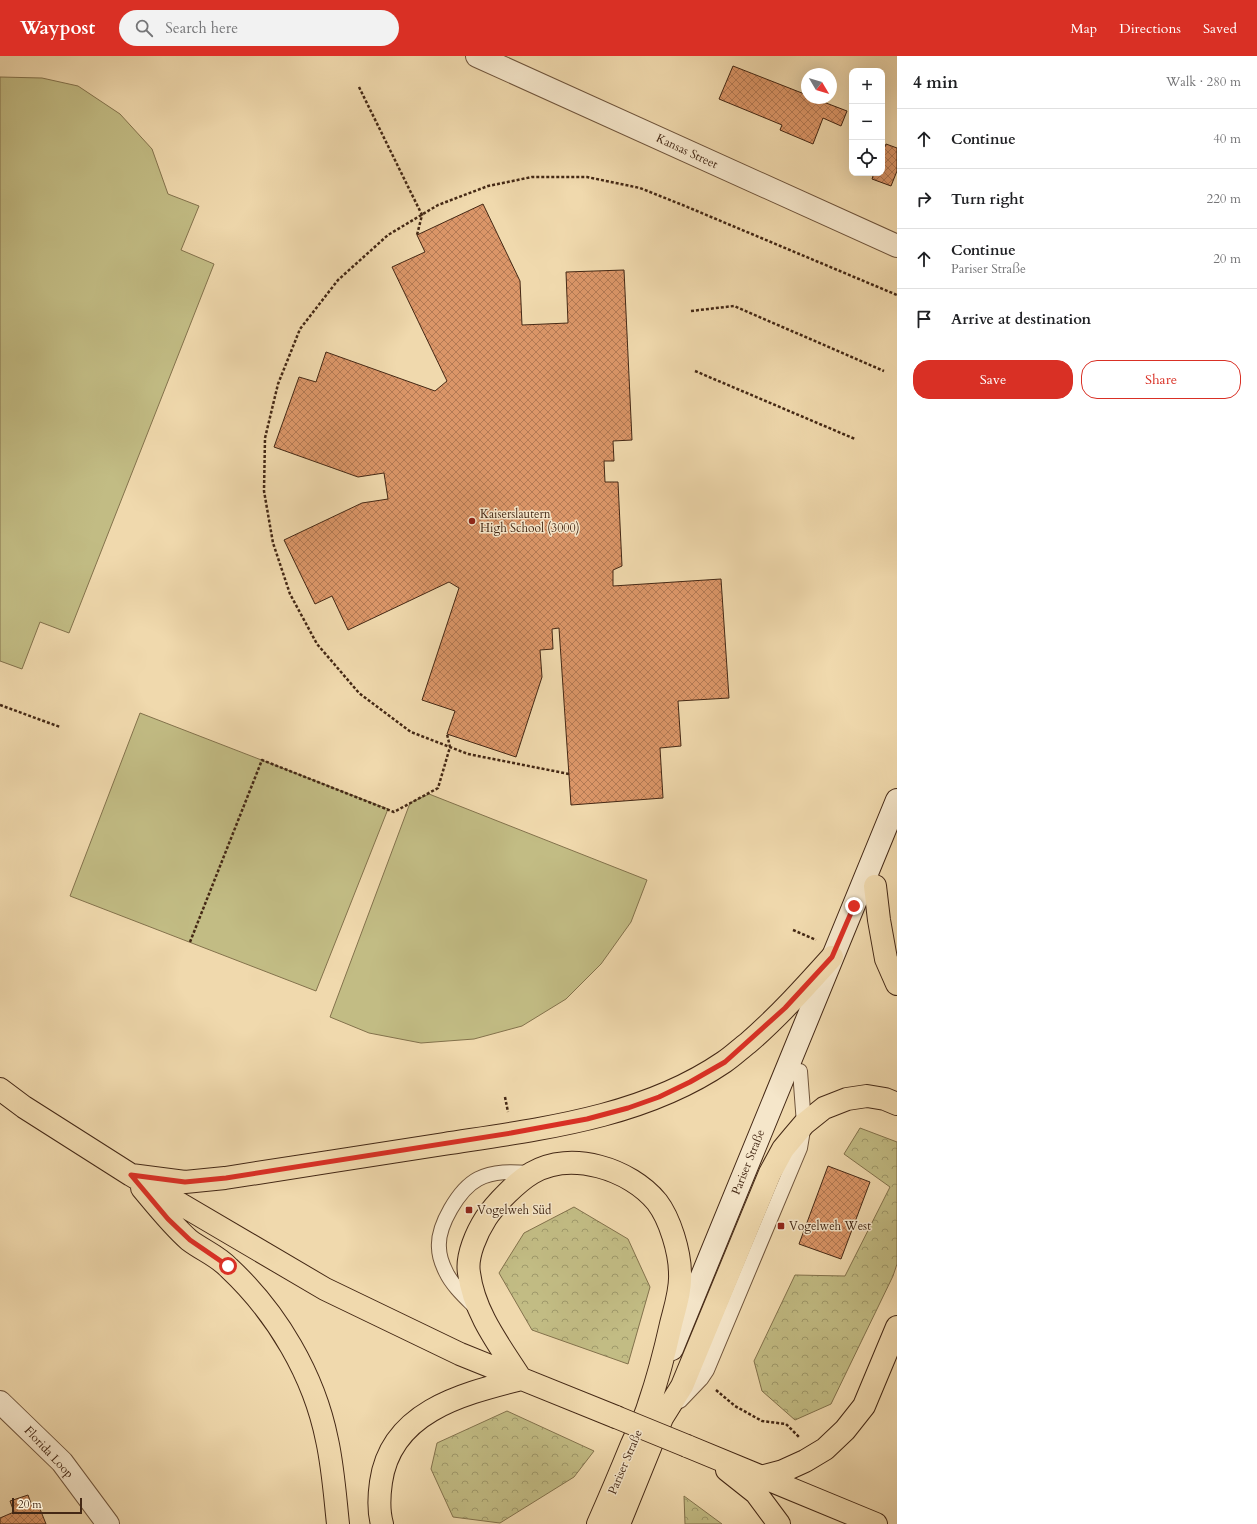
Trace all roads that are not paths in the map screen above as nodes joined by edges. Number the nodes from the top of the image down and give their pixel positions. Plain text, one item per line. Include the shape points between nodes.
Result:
1 (477, 56) edge
2 (897, 246) edge
3 (897, 800) edge
4 (897, 833) edge
5 (875, 886) junction
6 (832, 957) junction
7 (897, 984) edge
8 (800, 1071) junction
9 (0, 1089) edge
10 (897, 1104) edge
11 (804, 1124) junction
12 (533, 1173) junction
13 (131, 1175) junction
14 (481, 1314) junction
15 (897, 1328) edge
16 (522, 1379) junction
17 (0, 1402) edge
18 (656, 1412) junction
19 (709, 1455) junction
20 (761, 1477) junction
21 (108, 1524) edge
22 (338, 1524) edge
23 (382, 1524) edge
24 (598, 1524) edge
25 (620, 1524) edge
26 (779, 1524) edge
27 (876, 1524) edge

1 - 2 main road, Kansas Street
3 - 6 main road, Pariser Straße
4 - 5 main road, Pariser Straße
5 - 7 main road via 886,959
5 - 8 main road, Pariser Straße
6 - 13 main road via 785,1008 725,1062 671,1091 628,1108 587,1119 511,1133 226,1178 185,1182
6 - 18 main road, Pariser Straße
8 - 11 lane
8 - 18 main road, Pariser Straße via 680,1363
9 - 13 main road
10 - 11 main road via 867,1096 847,1099 824,1108
11 - 18 main road via 783,1149 770,1173 682,1386
12 - 14 main road via 494,1207 476,1236 468,1271
12 - 14 lane via 503,1172 478,1179 455,1201 441,1228 439,1248 446,1273
12 - 18 main road via 551,1166 570,1163 594,1164 615,1171 639,1186 657,1202 666,1218 673,1236 680,1274
13 - 16 main road via 325,1289 460,1354
13 - 22 main road via 168,1219 190,1240 228,1266 247,1286 281,1331 314,1393 327,1440
14 - 16 main road
15 - 20 main road via 864,1406 845,1430 826,1449 805,1462
16 - 19 main road, bridge
16 - 23 main road via 449,1401 424,1414 405,1430 383,1468 379,1493 379,1514
17 - 21 main road, Florida Loop via 62,1462
18 - 24 main road, Pariser Straße
18 - 25 main road, Pariser Straße
19 - 20 main road
19 - 26 main road via 756,1493
20 - 27 main road

